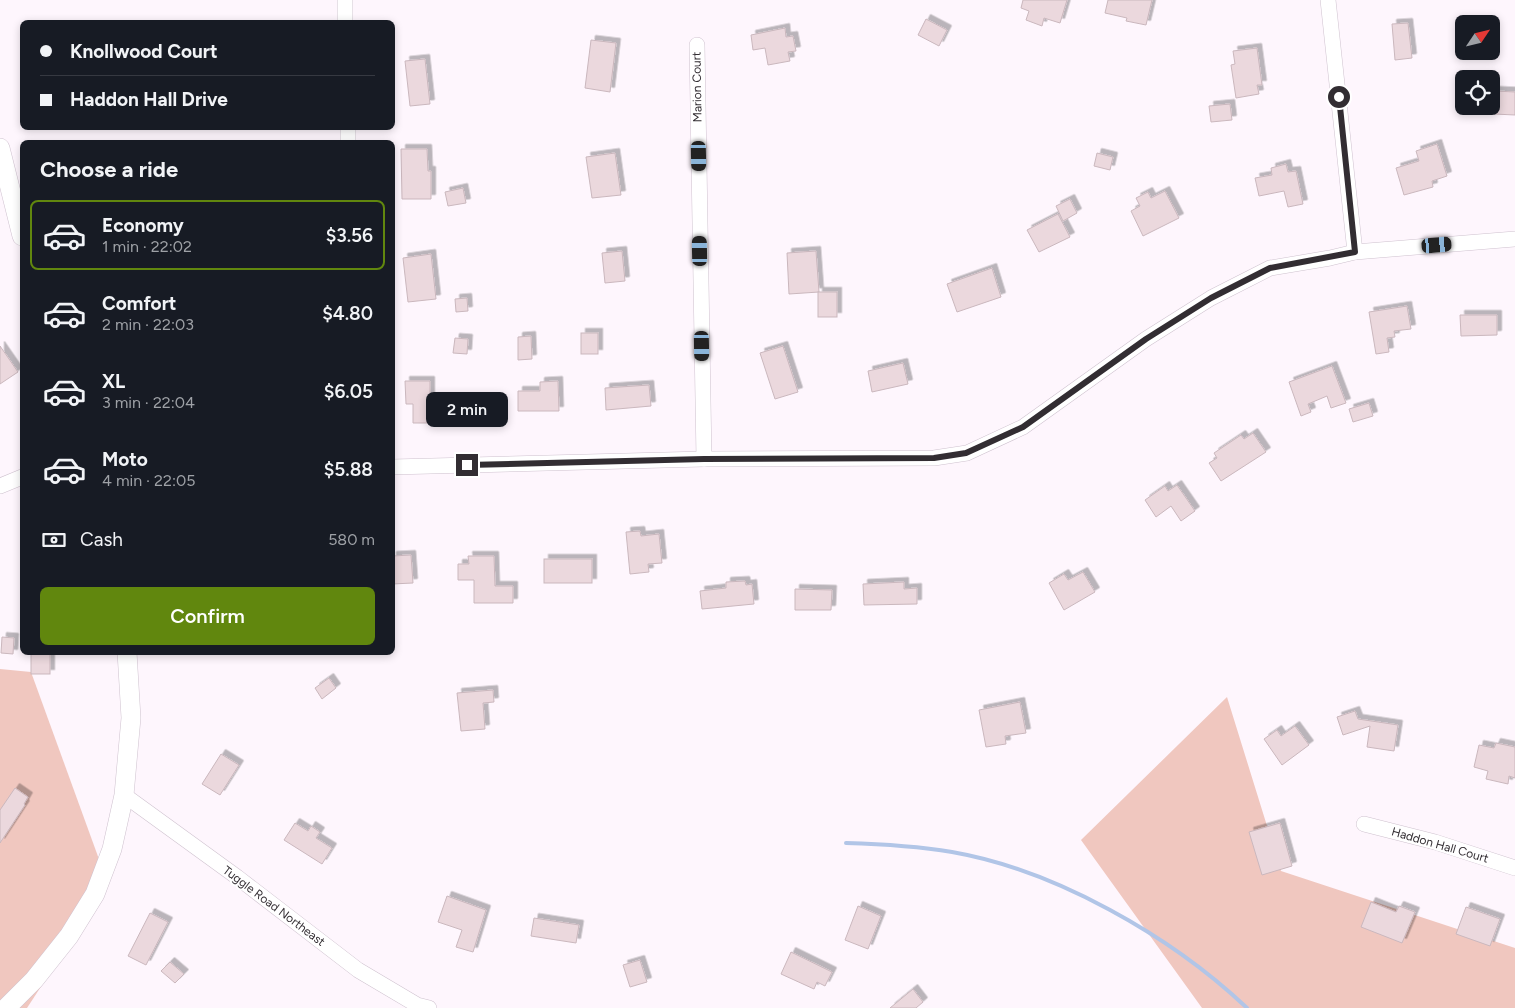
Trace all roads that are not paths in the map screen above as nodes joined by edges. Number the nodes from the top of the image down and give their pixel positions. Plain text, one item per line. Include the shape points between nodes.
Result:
1 (345, 0) edge
2 (1328, 0) edge
3 (345, 20) edge
4 (697, 45) dead end
5 (0, 148) edge
6 (20, 228) edge
7 (1515, 238) edge
8 (1355, 252) junction
9 (704, 459) junction
10 (395, 467) edge
11 (20, 479) edge
12 (0, 486) edge
13 (127, 655) edge
14 (124, 795) junction
15 (1364, 824) dead end
16 (1515, 868) edge
17 (6, 1008) edge
18 (429, 1008) edge

1 - 3 street
2 - 8 street
4 - 9 street, Marion Court
5 - 6 main road
7 - 8 street
8 - 9 street via 1270,268 1211,298 1146,339 1023,427 966,453 934,458
9 - 10 street
11 - 12 street
13 - 14 main road via 131,718
14 - 17 main road via 112,849 95,894 69,936 34,980
14 - 18 street, Tuggle Road Northeast via 358,970 417,1005
15 - 16 street, Haddon Hall Court via 1435,842

